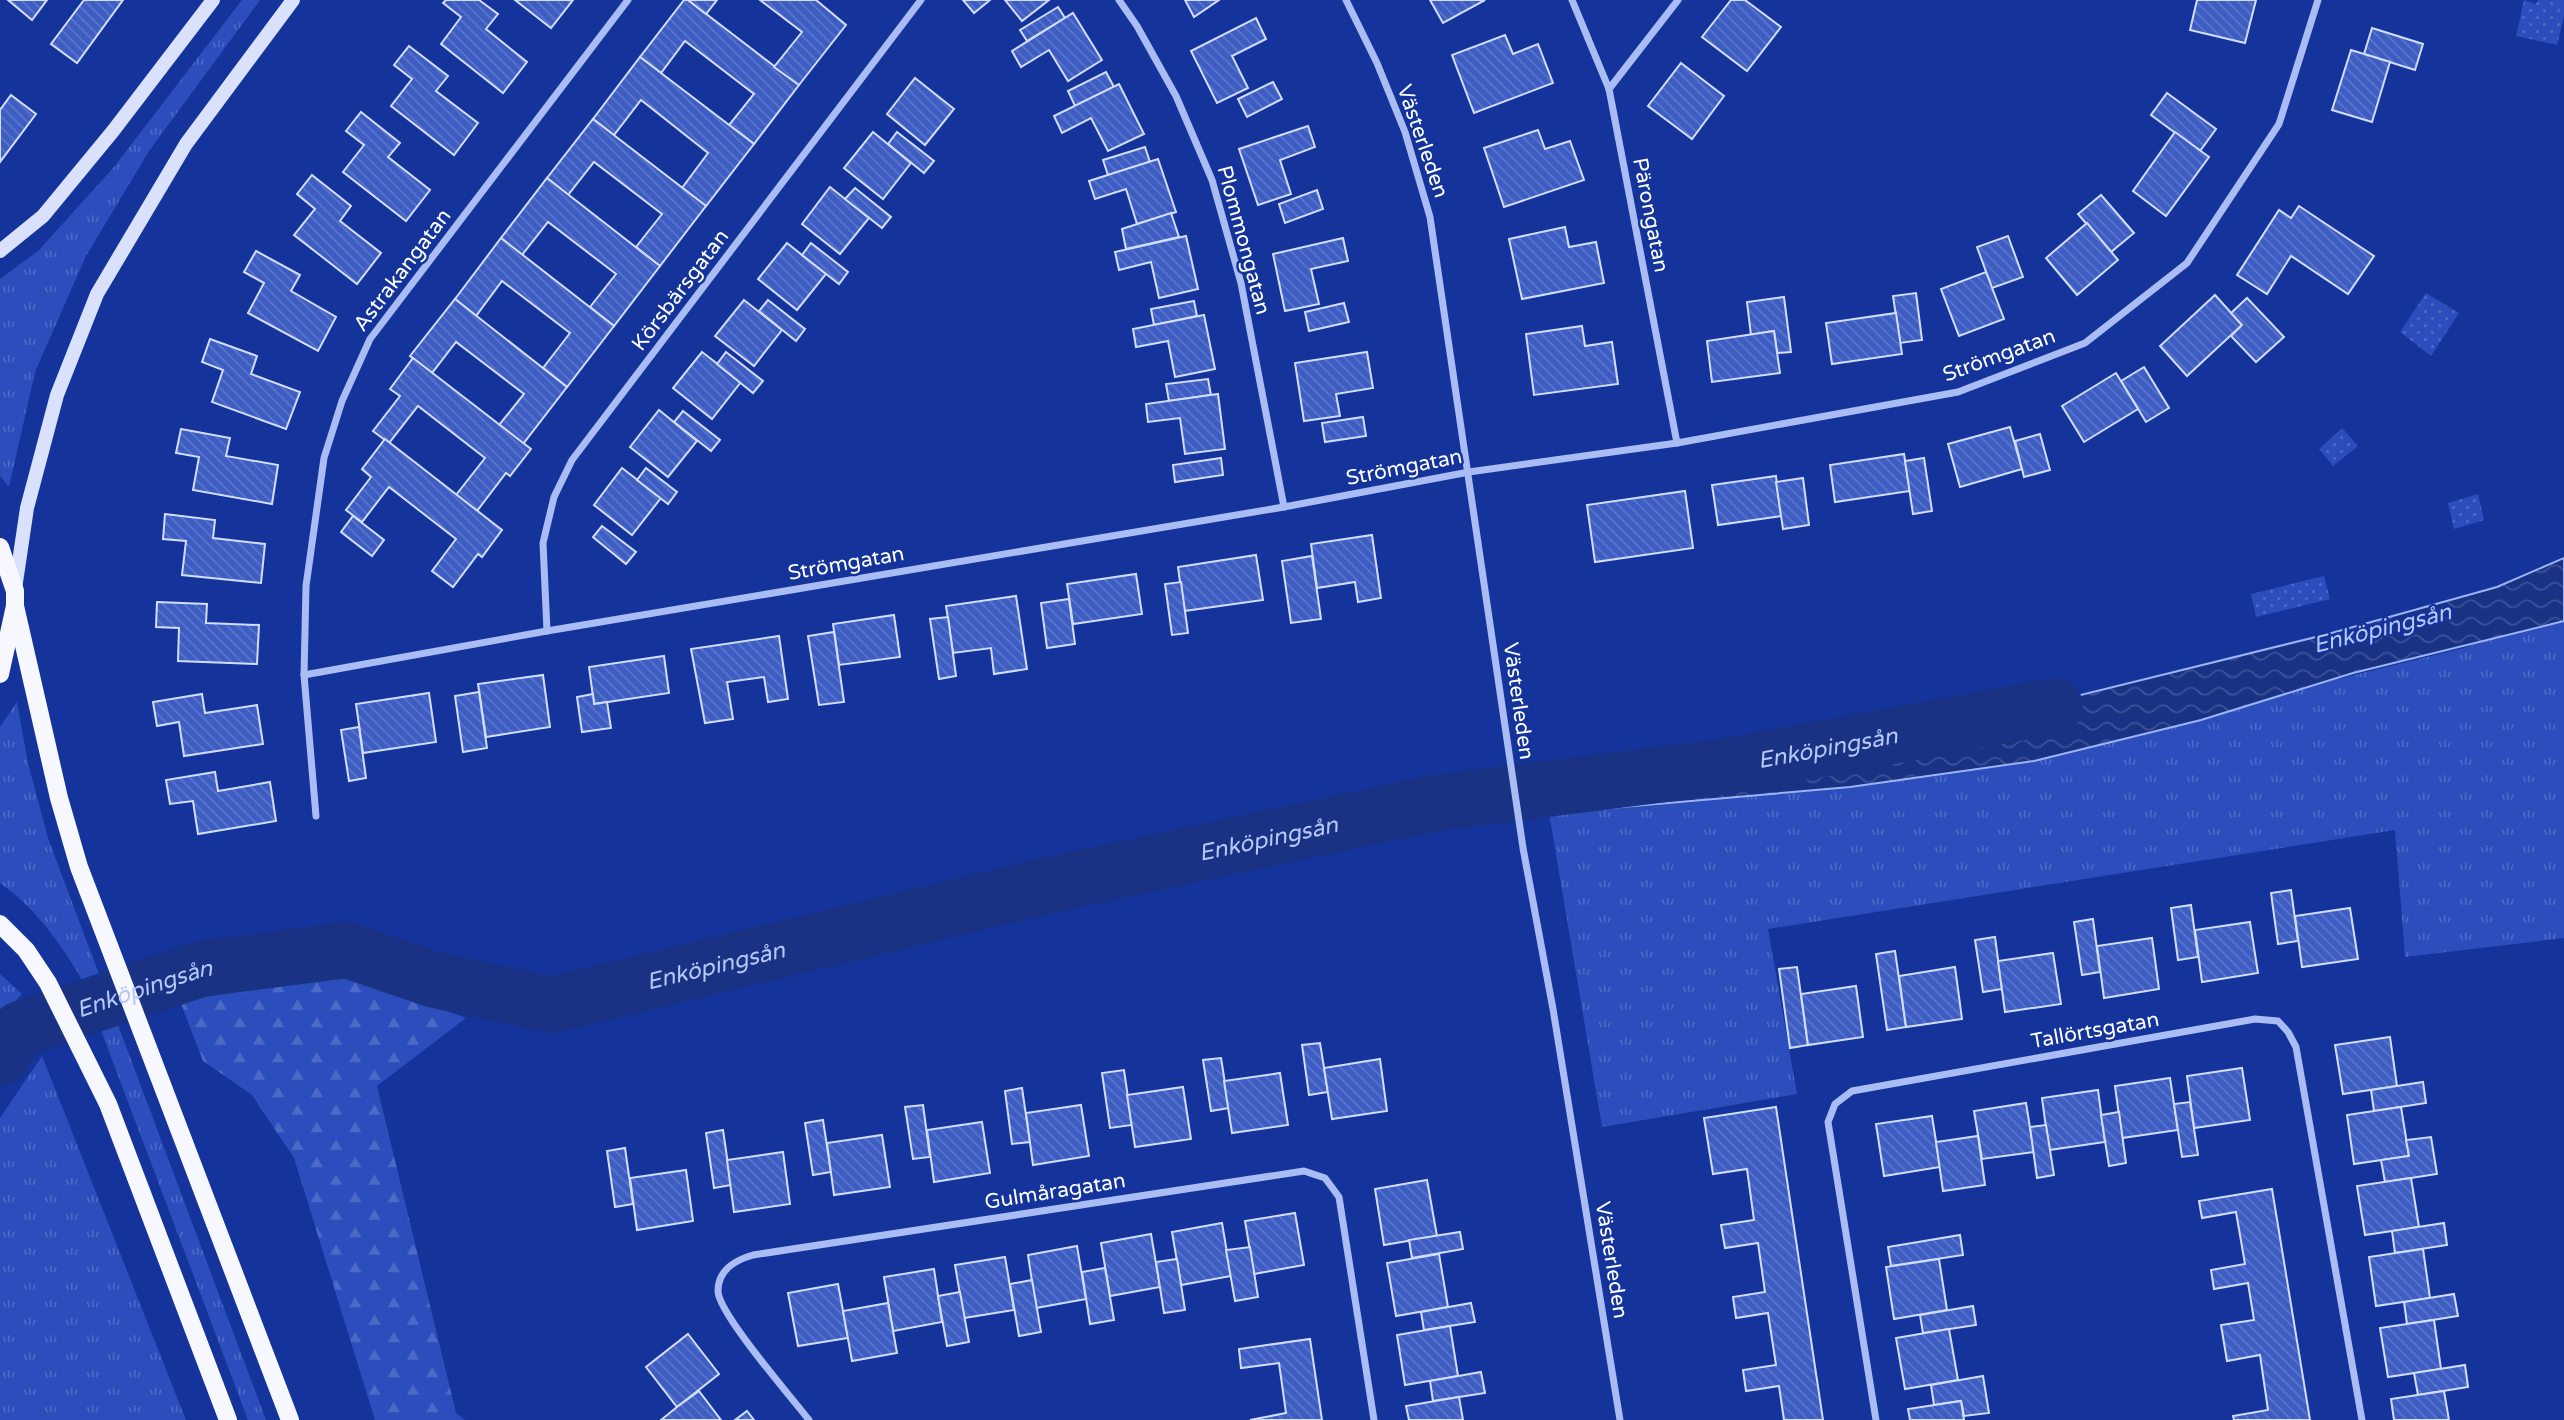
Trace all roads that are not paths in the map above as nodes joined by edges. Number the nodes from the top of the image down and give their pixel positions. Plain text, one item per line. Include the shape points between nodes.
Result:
1 (213, 0) edge
2 (293, 0) edge
3 (628, 0) edge
4 (921, 0) edge
5 (1119, 0) edge
6 (1346, 0) edge
7 (1572, 0) edge
8 (1678, 0) edge
9 (2318, 0) edge
10 (1609, 89) junction
11 (0, 251) edge
12 (1676, 443) junction
13 (1469, 472) junction
14 (1284, 507) junction
15 (0, 547) edge
16 (15, 598) junction
17 (547, 631) junction
18 (0, 674) edge
19 (304, 676) junction
20 (316, 816) dead end
21 (0, 924) edge
22 (228, 1420) edge
23 (290, 1420) edge
24 (809, 1420) edge
25 (1374, 1420) edge
26 (1620, 1420) edge
27 (1876, 1420) edge
28 (2362, 1420) edge

1 - 11 main road via 43,215
2 - 16 main road via 186,144 97,294 54,407 27,508
3 - 19 street, Astrakangatan via 370,339 342,401 324,458 306,586
4 - 17 street, Körsbärsgatan via 572,460 554,497 543,543
5 - 14 street, Plommongatan via 1177,96 1212,180 1241,283
6 - 13 street, Västerleden via 1405,132 1430,217
7 - 10 street, Pärongatan
8 - 10 street
9 - 12 street, Strömgatan via 2279,124 2187,263 2085,343 1958,392
10 - 12 street, Pärongatan
12 - 13 street, Strömgatan
13 - 14 street, Strömgatan
13 - 26 street, Västerleden via 1523,848
14 - 17 street, Strömgatan
15 - 16 main road
16 - 18 main road
16 - 23 main road via 79,867
17 - 19 street, Strömgatan
19 - 20 street, Astrakangatan
21 - 22 main road via 26,950 48,983 108,1104
24 - 25 street, Gulmåragatan via 726,1313 718,1291 733,1261 1304,1171 1325,1178 1339,1197
27 - 28 street, Tallörtsgatan via 1828,1122 1835,1104 1852,1091 2255,1019 2278,1021 2296,1047

